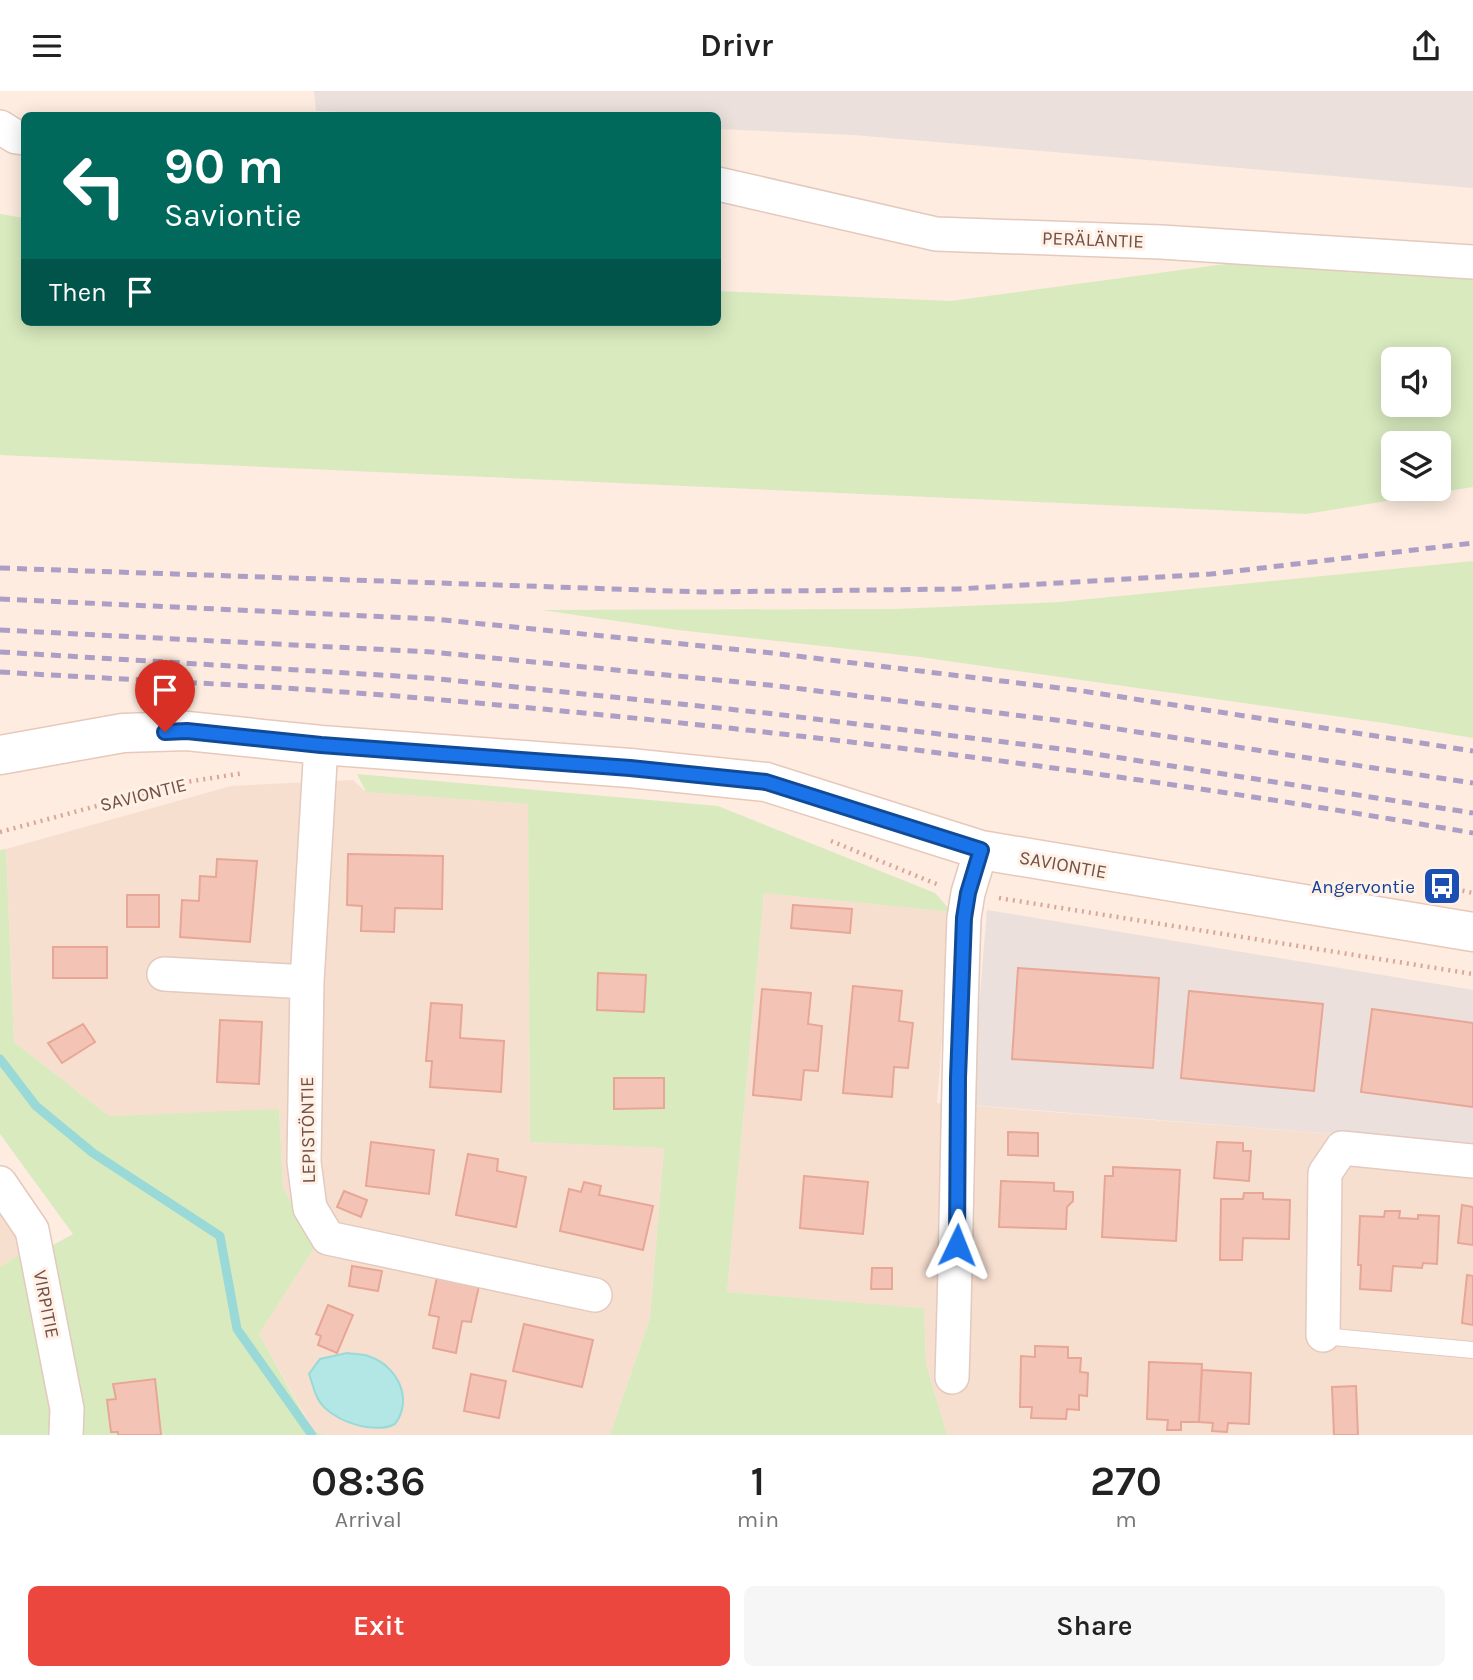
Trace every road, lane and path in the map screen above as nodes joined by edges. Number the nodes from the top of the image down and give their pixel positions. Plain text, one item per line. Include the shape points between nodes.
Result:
1 (0, 127) edge
2 (21, 138) edge
3 (721, 185) edge
4 (1473, 263) edge
5 (321, 745) junction
6 (11, 754) edge
7 (249, 773) dead end
8 (0, 832) edge
9 (981, 850) junction
10 (1442, 886) dead end
11 (1473, 893) edge
12 (1473, 932) edge
13 (164, 974) dead end
14 (307, 982) junction
15 (1473, 1161) edge
16 (0, 1182) edge
17 (595, 1295) dead end
18 (1328, 1336) joint
19 (1473, 1350) edge
20 (952, 1377) dead end
21 (66, 1435) edge

1 - 2 street
3 - 4 street, PERÄLÄNTIE via 936,235 1161,242
5 - 6 main road, SAVIONTIE via 187,731 123,733
5 - 9 main road, SAVIONTIE via 766,782
5 - 14 street, LEPISTÖNTIE
7 - 8 path, SAVIONTIE via 186,782
9 - 12 main road, SAVIONTIE
9 - 20 street via 964,918
10 - 11 path
13 - 14 street
14 - 17 street, LEPISTÖNTIE via 304,1162 310,1208 328,1238
15 - 18 street via 1342,1148 1325,1173
16 - 21 street, VIRPITIE via 32,1230 66,1409
18 - 19 lane

